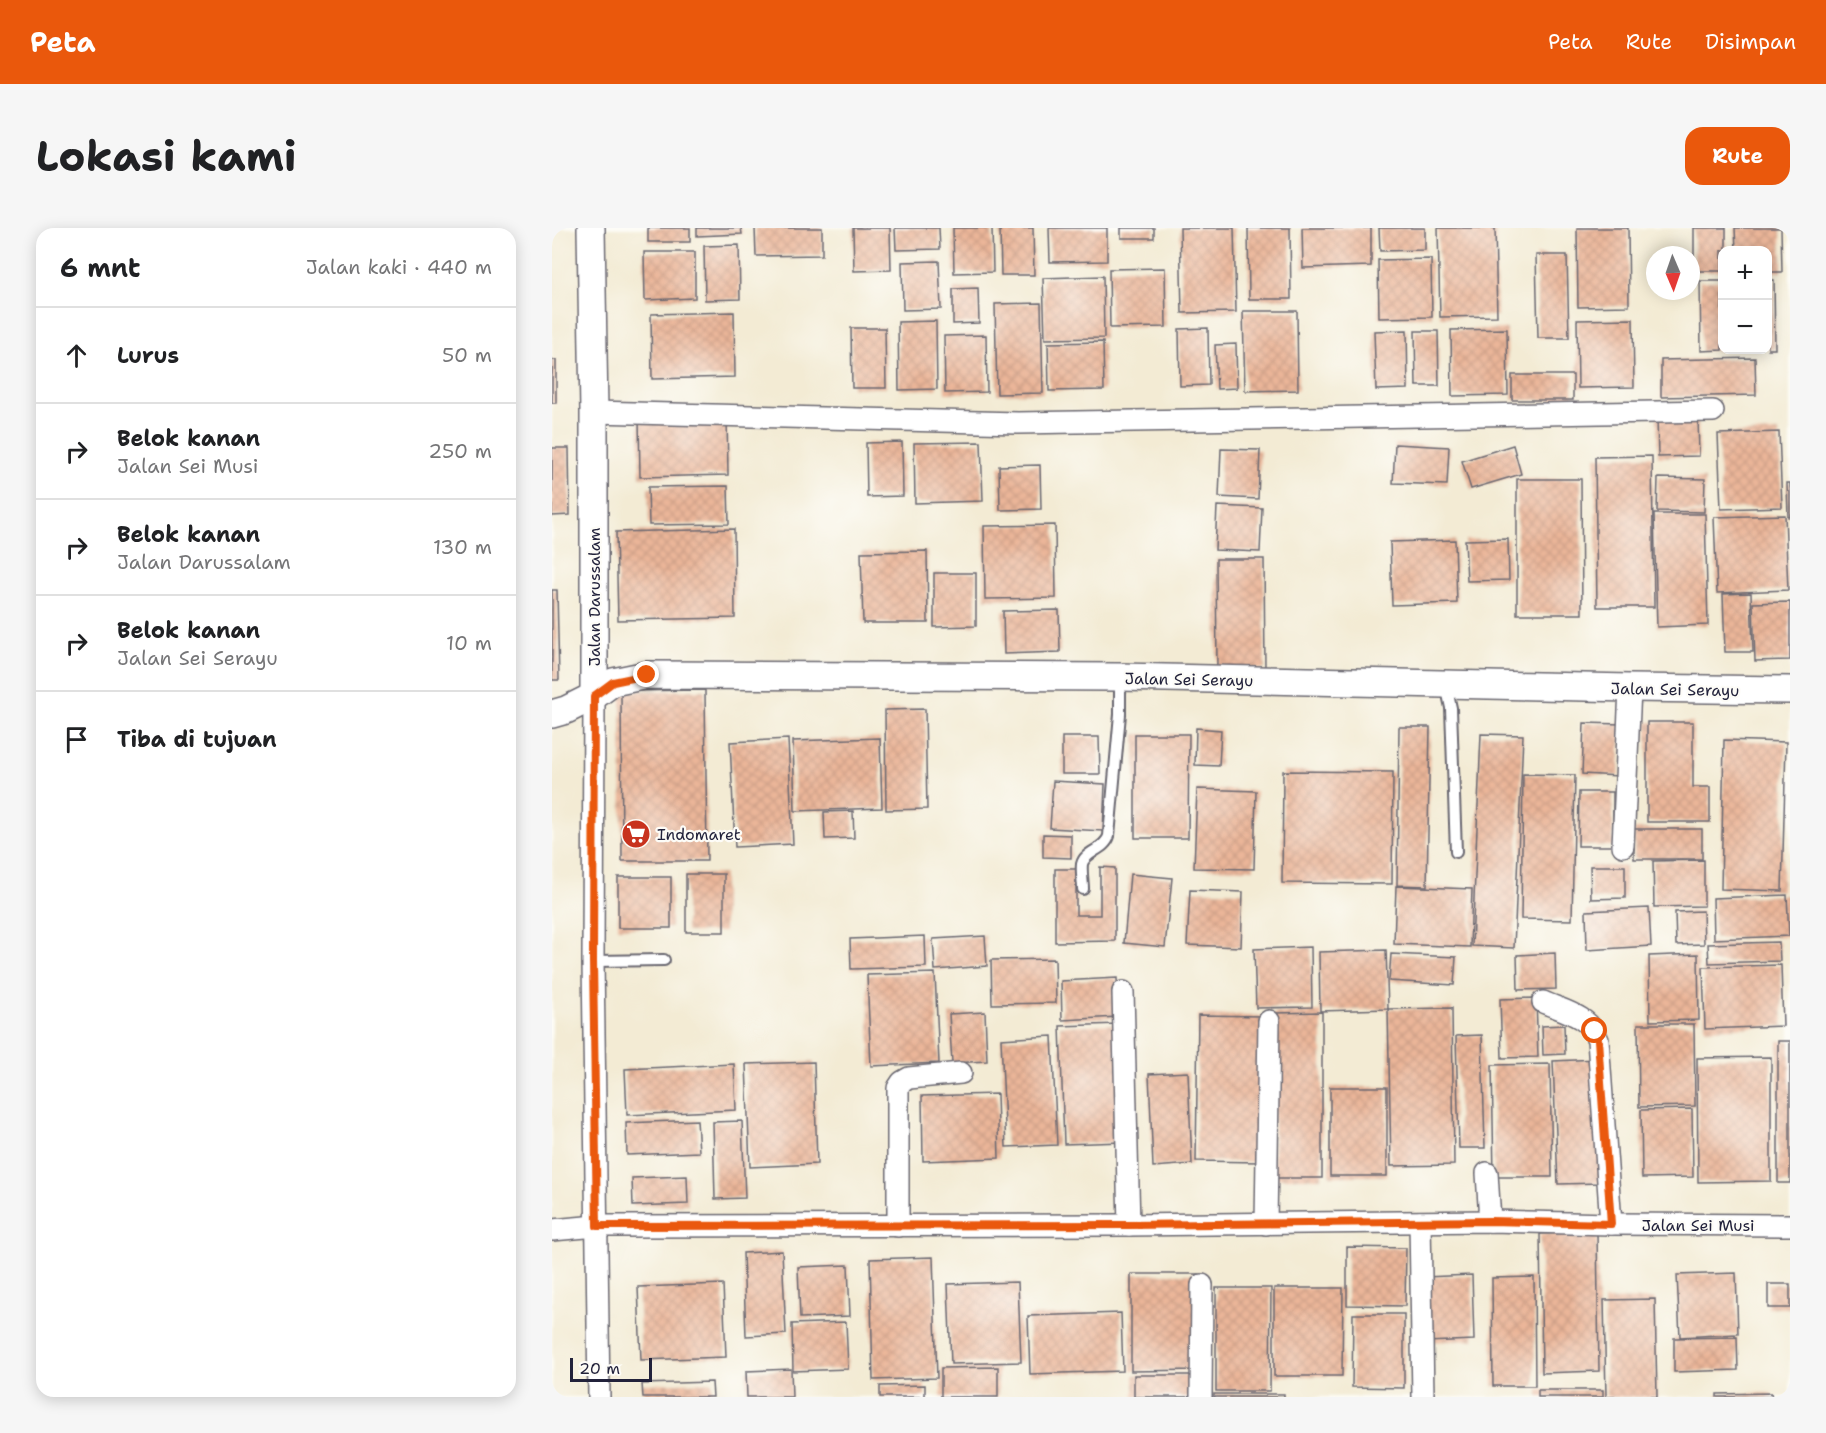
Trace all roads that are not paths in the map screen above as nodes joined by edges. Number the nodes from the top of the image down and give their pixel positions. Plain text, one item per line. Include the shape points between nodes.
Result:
1 (591, 228) edge
2 (1713, 411) dead end
3 (594, 412) junction
4 (1120, 677) junction
5 (1445, 684) junction
6 (1630, 688) junction
7 (1790, 690) edge
8 (594, 696) junction
9 (552, 714) edge
10 (1623, 846) dead end
11 (1456, 852) dead end
12 (1083, 890) dead end
13 (664, 960) dead end
14 (593, 961) junction
15 (1123, 992) dead end
16 (1543, 1002) dead end
17 (1269, 1021) dead end
18 (961, 1073) dead end
19 (1487, 1173) dead end
20 (1490, 1221) junction
21 (1420, 1222) junction
22 (1266, 1224) junction
23 (1611, 1224) junction
24 (1129, 1225) junction
25 (1790, 1225) edge
26 (597, 1226) junction
27 (898, 1226) junction
28 (552, 1230) edge
29 (1202, 1285) dead end
30 (599, 1397) edge
31 (1201, 1397) edge
32 (1422, 1397) edge

1 - 3 street, Jalan Darussalam
2 - 3 street via 1018,423
3 - 8 street, Jalan Darussalam
4 - 5 street, Jalan Sei Serayu
4 - 8 street, Jalan Sei Serayu via 647,675 613,682
4 - 12 lane via 1109,836 1106,844 1084,860
5 - 6 street, Jalan Sei Serayu
5 - 11 lane via 1451,708
6 - 7 street, Jalan Sei Serayu
6 - 10 street
8 - 9 street, Jalan Sei Serayu
8 - 14 street, Jalan Darussalam
13 - 14 lane
14 - 26 street, Jalan Darussalam
15 - 24 street
16 - 23 street via 1585,1020 1598,1040
17 - 22 street
18 - 27 street via 909,1078 898,1088
19 - 20 street
20 - 21 street, Jalan Sei Musi
20 - 23 street, Jalan Sei Musi
21 - 22 street, Jalan Sei Musi
21 - 32 street
22 - 24 street, Jalan Sei Musi
23 - 25 street, Jalan Sei Musi
24 - 27 street, Jalan Sei Musi
26 - 27 street, Jalan Sei Musi
26 - 28 street, Jalan Sei Musi
26 - 30 street, Jalan Darussalam
29 - 31 street

